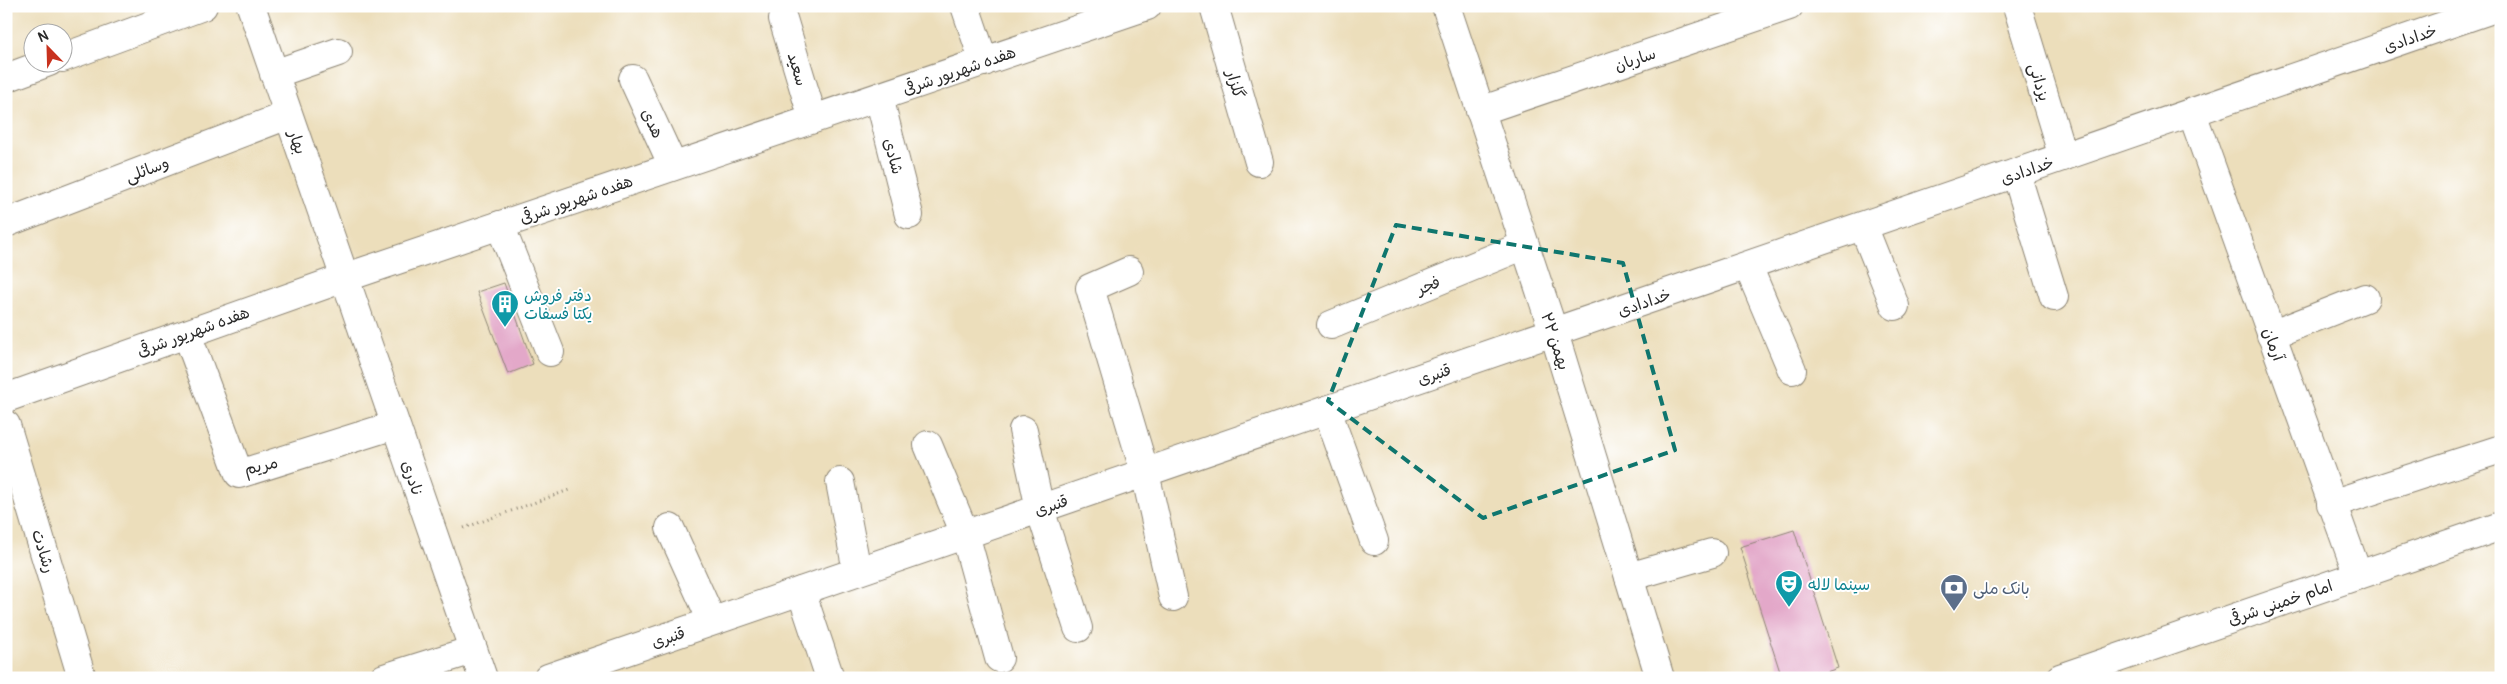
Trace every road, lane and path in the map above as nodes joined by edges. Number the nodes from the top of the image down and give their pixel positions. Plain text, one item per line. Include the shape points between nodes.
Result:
1 (203, 6) edge
2 (251, 6) edge
3 (965, 6) edge
4 (1147, 6) edge
5 (1214, 6) edge
6 (1446, 6) edge
7 (1789, 6) edge
8 (2017, 6) edge
9 (2501, 6) edge
10 (784, 18) dead end
11 (338, 52) dead end
12 (72, 54) edge
13 (984, 62) junction
14 (22, 72) edge
15 (274, 74) junction
16 (6, 78) edge
17 (633, 79) dead end
18 (879, 97) junction
19 (1480, 111) junction
20 (2192, 113) junction
21 (288, 115) junction
22 (813, 119) junction
23 (2063, 157) junction
24 (1258, 162) dead end
25 (673, 166) junction
26 (2016, 174) junction
27 (910, 215) dead end
28 (6, 223) edge
29 (500, 225) junction
30 (1863, 226) junction
31 (1525, 246) junction
32 (1748, 266) junction
33 (1129, 272) dead end
34 (344, 278) junction
35 (2054, 297) dead end
36 (2365, 298) dead end
37 (1895, 306) dead end
38 (1331, 325) dead end
39 (1554, 333) junction
40 (187, 334) junction
41 (2271, 335) junction
42 (550, 352) dead end
43 (1792, 370) dead end
44 (6, 398) edge
45 (1327, 410) junction
46 (6, 424) edge
47 (395, 425) junction
48 (1024, 430) dead end
49 (928, 445) dead end
50 (2501, 449) edge
51 (1145, 473) junction
52 (840, 482) dead end
53 (569, 490) dead end
54 (2331, 504) junction
55 (1040, 509) junction
56 (2501, 526) edge
57 (670, 528) dead end
58 (966, 534) junction
59 (434, 538) junction
60 (1374, 541) dead end
61 (1712, 553) dead end
62 (857, 571) junction
63 (2358, 575) junction
64 (1629, 578) junction
65 (800, 591) junction
66 (1173, 597) dead end
67 (712, 621) junction
68 (1078, 628) dead end
69 (473, 650) junction
70 (999, 658) dead end
71 (82, 678) edge
72 (384, 678) edge
73 (482, 678) edge
74 (548, 678) edge
75 (830, 678) edge
76 (1660, 678) edge
77 (2060, 678) edge

1 - 12 street
2 - 15 street, بهار
3 - 13 street
4 - 13 street, هفده شهریور شرقی
5 - 24 street, گلزار
6 - 19 street, ۲۲ بهمن
7 - 19 street, ساربان
8 - 23 street, یزدانی
9 - 20 street, خدادادی
10 - 22 street, سعید
11 - 15 street
13 - 18 street, هفده شهریور شرقی
14 - 16 street
15 - 21 street, بهار
17 - 25 street, هدی
18 - 22 street, هفده شهریور شرقی
18 - 27 street, شادی
19 - 31 street, ۲۲ بهمن
20 - 23 street, خدادادی
20 - 41 street, آرمان
21 - 28 street, وسائلی
21 - 34 street, بهار
22 - 25 street, هفده شهریور شرقی
23 - 26 street, خدادادی
25 - 29 street, هفده شهریور شرقی
26 - 30 street, خدادادی
26 - 35 street
29 - 34 street, هفده شهریور شرقی
29 - 42 street
30 - 32 street, خدادادی
30 - 37 street
31 - 38 street, فجر
31 - 39 street, ۲۲ بهمن
32 - 39 street, خدادادی
32 - 43 street
33 - 51 street via 1090,288
34 - 40 street, هفده شهریور شرقی
34 - 47 street, نادری
36 - 41 street
39 - 45 street, قنبری
39 - 64 street, ۲۲ بهمن
40 - 44 street, هفده شهریور شرقی
40 - 47 street, مریم via 239,474
41 - 54 street, آرمان
45 - 51 street, قنبری
45 - 60 street
46 - 71 street, رشادت
47 - 59 street, نادری
48 - 55 street
49 - 58 street
50 - 54 street
51 - 55 street, قنبری
51 - 66 street
52 - 62 street
53 - 59 path
54 - 63 street, آرمان
55 - 58 street, قنبری
55 - 68 street
56 - 63 street, امام خمینی شرقی
57 - 67 street
58 - 62 street, قنبری
58 - 70 street
59 - 69 street, نادری
61 - 64 street
62 - 65 street, قنبری
63 - 77 street, امام خمینی شرقی
64 - 76 street, ۲۲ بهمن
65 - 67 street, قنبری
65 - 75 street
67 - 74 street, قنبری
69 - 72 street
69 - 73 street, نادری

